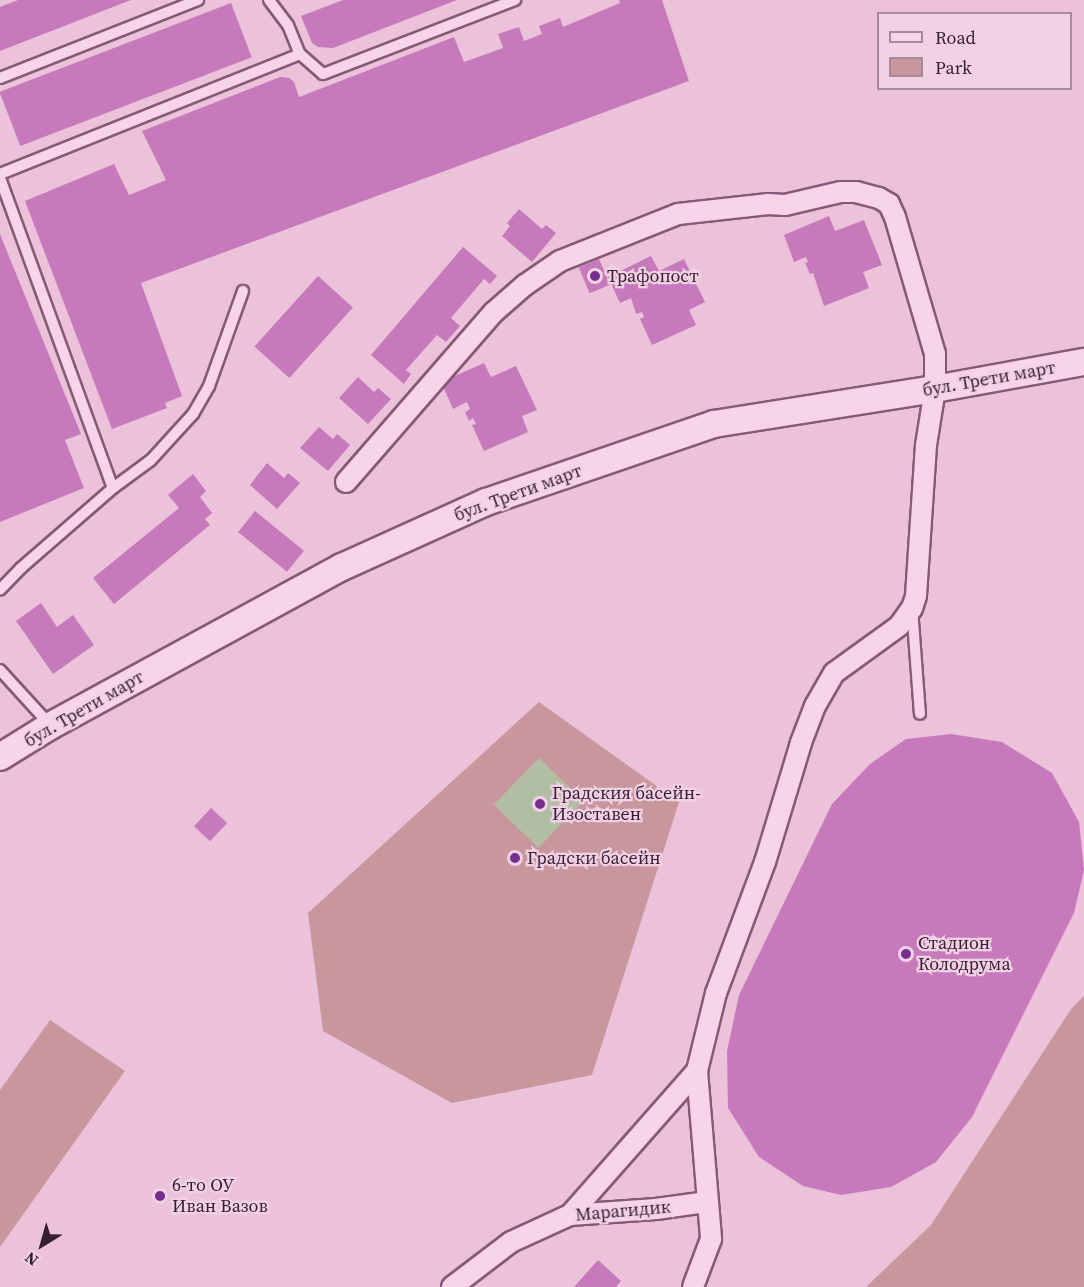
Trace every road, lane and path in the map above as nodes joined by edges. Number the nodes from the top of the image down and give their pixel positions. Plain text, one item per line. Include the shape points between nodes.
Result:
1 (198, 0) edge
2 (269, 0) edge
3 (515, 0) edge
4 (300, 54) junction
5 (0, 78) edge
6 (0, 176) edge
7 (243, 291) dead end
8 (1084, 362) edge
9 (935, 389) junction
10 (346, 482) dead end
11 (113, 489) junction
12 (0, 590) edge
13 (912, 608) junction
14 (0, 670) edge
15 (920, 714) dead end
16 (50, 726) junction
17 (0, 757) edge
18 (697, 1071) junction
19 (706, 1202) junction
20 (570, 1215) junction
21 (452, 1287) edge
22 (693, 1287) edge

1 - 5 lane
2 - 4 lane via 288,25
3 - 4 lane via 323,74
4 - 6 lane
6 - 11 lane
7 - 11 lane via 209,386 193,414 151,460
8 - 9 street, бул. Трети март
9 - 10 street via 935,354 889,204 856,192 841,192 785,205 678,214 560,261 525,285 494,312
9 - 13 street via 926,445
9 - 16 street, бул. Трети март via 714,424 486,501 342,567
11 - 12 lane
13 - 15 lane
13 - 18 street via 899,626 834,673 815,706 765,862 716,993
14 - 16 lane
16 - 17 street, бул. Трети март
18 - 19 street
18 - 20 street
19 - 20 street, Марагидик
19 - 22 street via 711,1239
20 - 21 street, Марагидик via 511,1242

